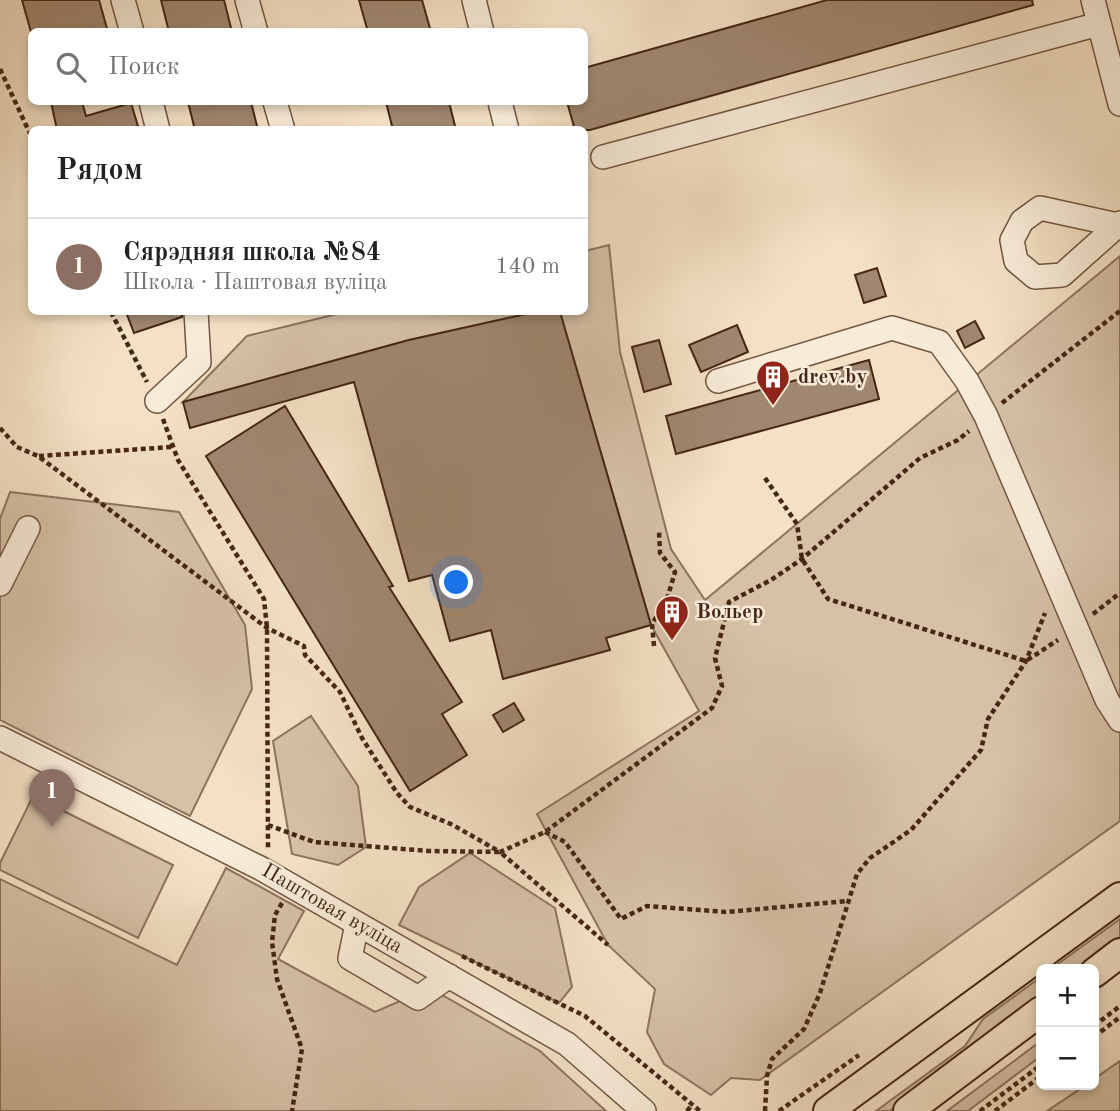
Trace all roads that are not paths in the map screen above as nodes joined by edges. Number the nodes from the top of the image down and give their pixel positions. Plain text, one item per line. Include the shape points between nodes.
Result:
1 (123, 0) edge
2 (247, 0) edge
3 (474, 0) edge
4 (1093, 0) edge
5 (1099, 24) junction
6 (131, 28) edge
7 (255, 28) edge
8 (481, 28) edge
9 (1120, 104) edge
10 (152, 105) edge
11 (276, 105) edge
12 (501, 105) edge
13 (157, 126) edge
14 (282, 126) edge
15 (506, 126) edge
16 (603, 157) dead end
17 (196, 315) edge
18 (718, 380) dead end
19 (157, 401) road end
20 (28, 528) dead end
21 (0, 584) edge
22 (1120, 720) edge
23 (0, 738) edge
24 (1120, 897) edge
25 (357, 923) junction
26 (1120, 953) edge
27 (1099, 968) edge
28 (449, 976) junction
29 (1036, 1015) edge
30 (644, 1111) edge
31 (828, 1111) edge
32 (908, 1111) edge

1 - 6 street
2 - 7 street
3 - 8 street
4 - 5 street
5 - 9 street
5 - 16 street
10 - 13 street
11 - 14 street
12 - 15 street
17 - 19 street via 199,362
18 - 22 street via 892,328 939,342 986,416 1107,700
20 - 21 street
23 - 25 street, Паштовая вуліца via 262,869
24 - 31 main road
25 - 28 street, Паштовая вуліца
25 - 28 street via 350,958 418,998
26 - 27 main road
28 - 30 street, Паштовая вуліца via 567,1044
29 - 32 main road

